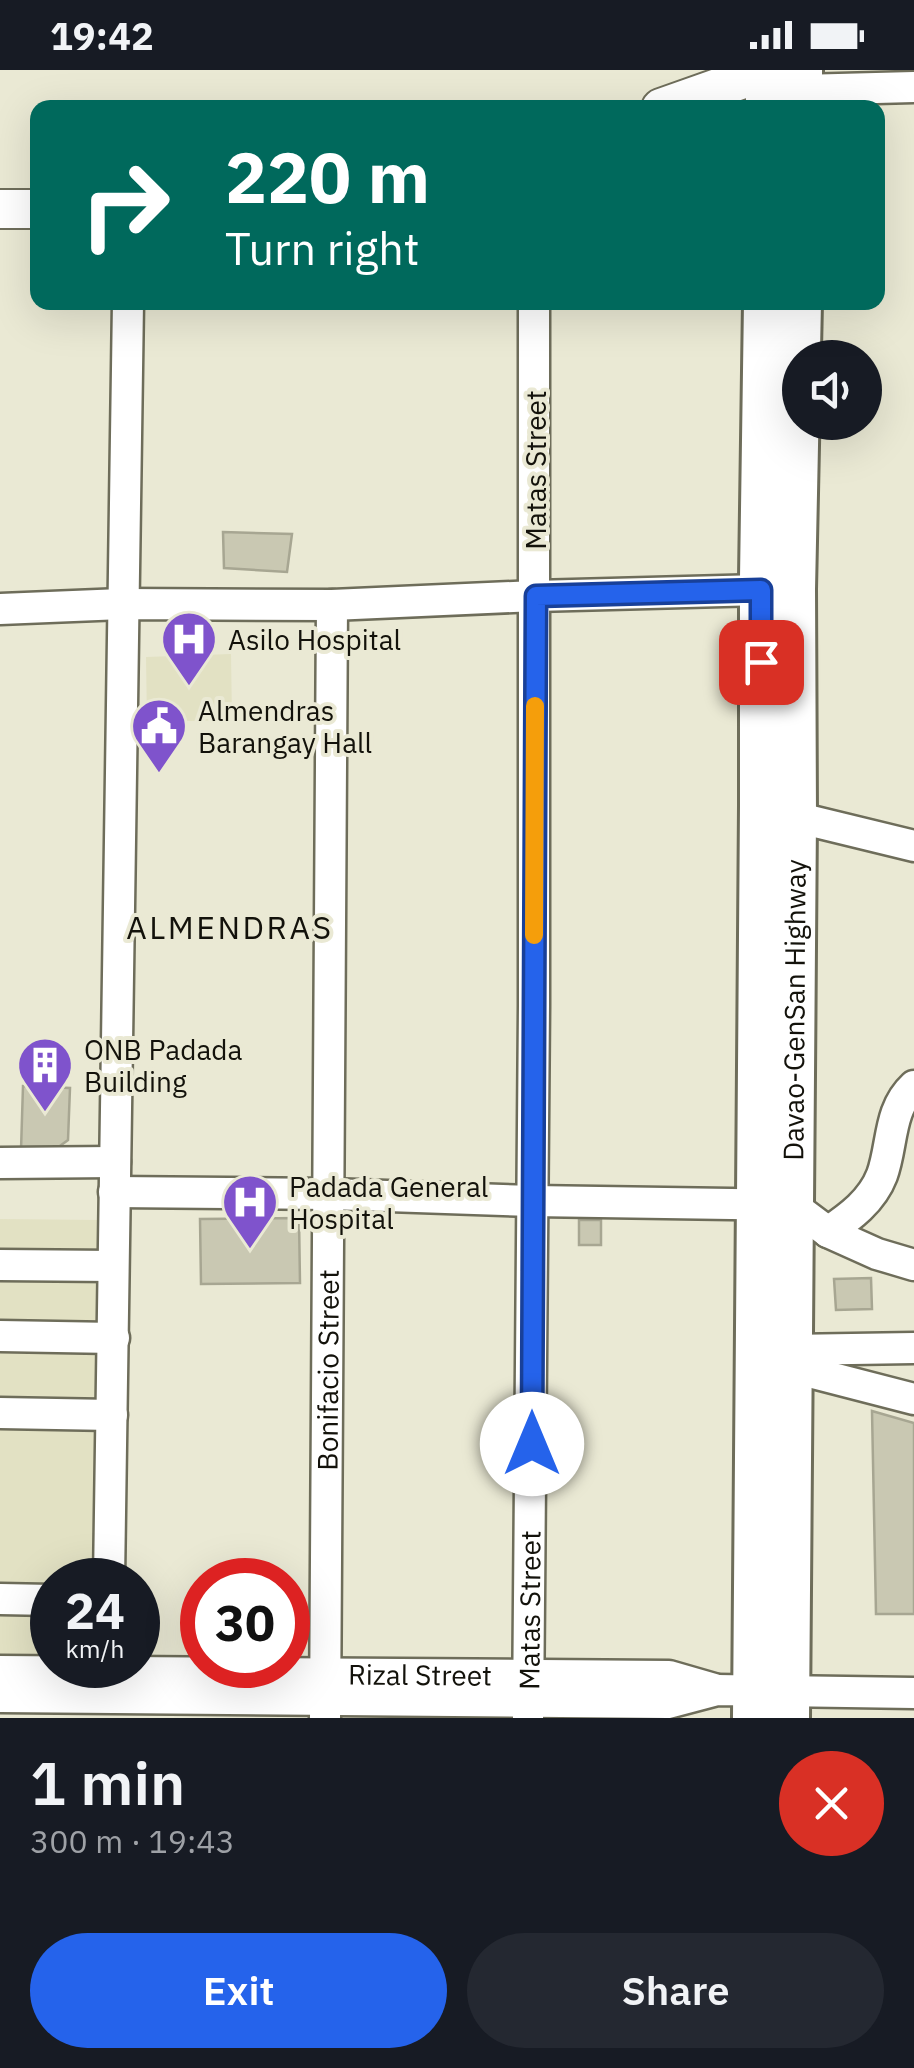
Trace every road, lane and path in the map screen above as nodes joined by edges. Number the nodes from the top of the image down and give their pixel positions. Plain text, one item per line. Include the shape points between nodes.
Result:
1 (869, 79) edge
2 (787, 85) edge
3 (914, 87) edge
4 (684, 100) edge
5 (30, 208) edge
6 (0, 209) edge
7 (128, 310) edge
8 (534, 310) edge
9 (765, 310) edge
10 (800, 310) edge
11 (761, 590) junction
12 (536, 596) junction
13 (122, 604) junction
14 (332, 605) junction
15 (0, 609) edge
16 (795, 817) junction
17 (914, 846) edge
18 (914, 1086) edge
19 (0, 1163) edge
20 (115, 1177) junction
21 (330, 1194) junction
22 (533, 1201) junction
23 (775, 1205) junction
24 (828, 1232) junction
25 (914, 1265) edge
26 (0, 1266) edge
27 (113, 1266) junction
28 (0, 1336) edge
29 (114, 1338) junction
30 (914, 1348) edge
31 (790, 1358) junction
32 (914, 1398) edge
33 (0, 1413) edge
34 (112, 1415) junction
35 (109, 1558) edge
36 (0, 1599) edge
37 (30, 1600) edge
38 (0, 1671) edge
39 (30, 1676) edge
40 (107, 1688) edge
41 (914, 1693) edge
42 (0, 1697) edge
43 (325, 1697) edge
44 (528, 1698) edge
45 (760, 1702) edge

1 - 2 street
1 - 3 street
2 - 4 main road via 742,79
5 - 6 main road
7 - 13 street
8 - 12 street, Matas Street
9 - 11 highway, Davao-GenSan Highway
10 - 16 highway, Davao-GenSan Highway
11 - 12 street
11 - 23 highway, Davao-GenSan Highway
12 - 14 street
12 - 22 street, Matas Street
13 - 14 street
13 - 15 street
13 - 20 street
14 - 21 street, Bonifacio Street
16 - 17 street
16 - 23 highway, Davao-GenSan Highway
18 - 24 street via 895,1115 881,1178 866,1201
19 - 20 street
20 - 21 street
20 - 27 street
21 - 22 street
21 - 43 street, Bonifacio Street
22 - 23 street
22 - 44 street, Matas Street
23 - 24 street
23 - 31 highway, Davao-GenSan Highway
23 - 45 highway, Davao-GenSan Highway
24 - 25 street
26 - 27 street
27 - 29 street
28 - 29 street
29 - 34 street
30 - 31 street
31 - 32 street
31 - 45 highway, Davao-GenSan Highway
33 - 34 street
34 - 35 street
36 - 37 street
38 - 39 street, Rizal Street
40 - 42 street, Rizal Street
40 - 43 street, Rizal Street
41 - 45 street, Rizal Street
43 - 44 street, Rizal Street
44 - 45 street, Rizal Street via 669,1676

